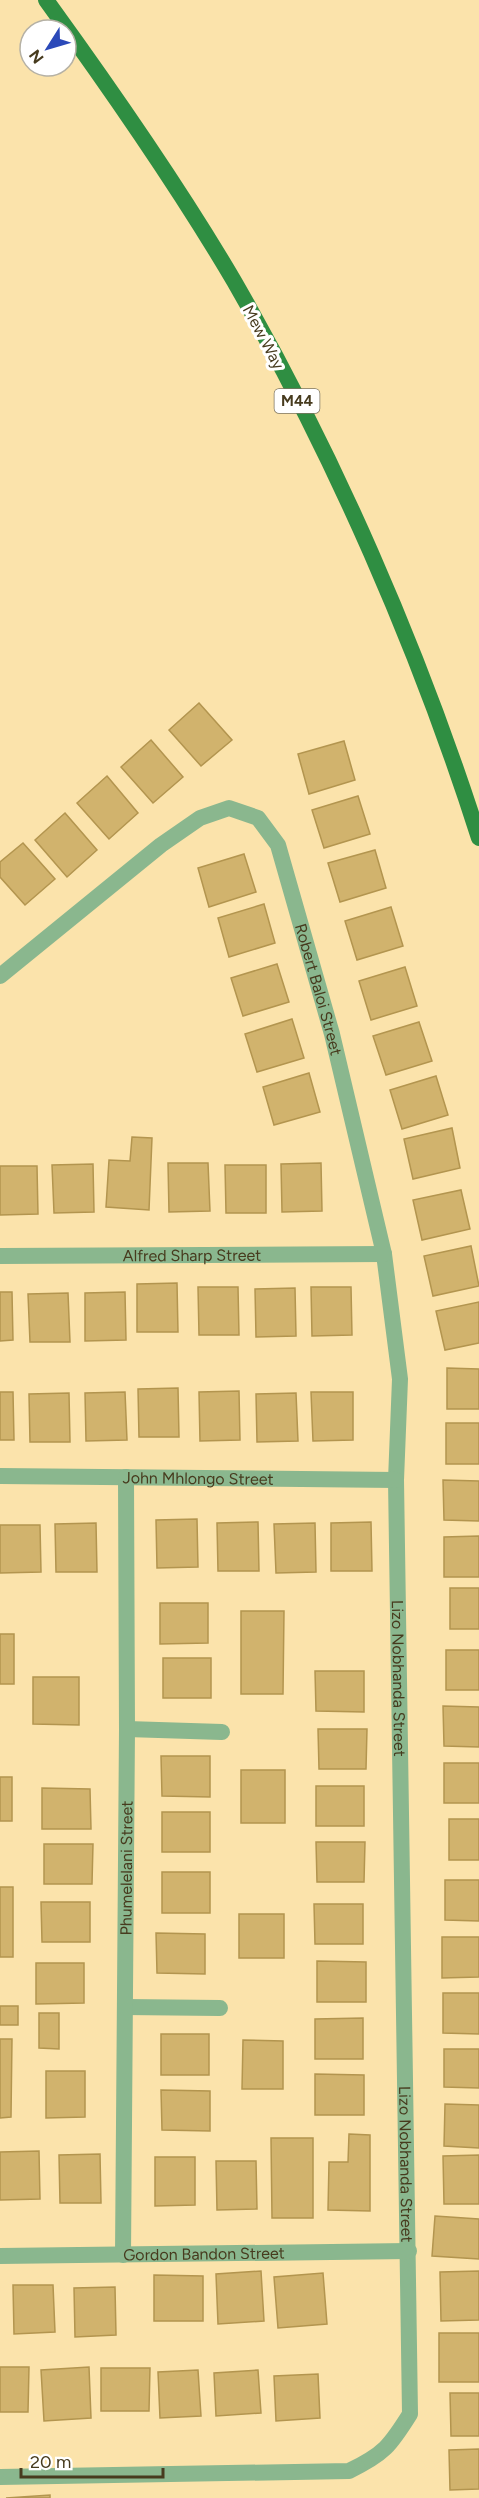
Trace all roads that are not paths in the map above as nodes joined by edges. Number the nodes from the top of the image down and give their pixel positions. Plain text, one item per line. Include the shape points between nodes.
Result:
1 (46, 0) edge
2 (479, 838) edge
3 (0, 976) edge
4 (384, 1254) junction
5 (0, 1256) edge
6 (0, 1476) edge
7 (126, 1477) junction
8 (396, 1480) junction
9 (127, 1729) junction
10 (222, 1732) dead end
11 (125, 2007) junction
12 (220, 2008) dead end
13 (409, 2251) junction
14 (123, 2255) junction
15 (0, 2256) edge
16 (0, 2477) edge

1 - 2 main road, Mew Way / M44 via 175,185 274,355 389,595
3 - 4 street, Robert Baloi Street via 200,818 229,808 258,818 279,845 332,1034
4 - 5 street, Alfred Sharp Street
4 - 8 street, Robert Baloi Street via 400,1379
6 - 7 street, John Mhlongo Street
7 - 8 street, John Mhlongo Street
7 - 9 street, Phumelelani Street
8 - 13 street, Lizo Nobhanda Street
9 - 10 street
9 - 11 street, Phumelelani Street
11 - 12 street
11 - 14 street, Phumelelani Street
13 - 14 street, Gordon Bandon Street
13 - 16 street, Lizo Nobhanda Street via 410,2414 377,2458 349,2471
14 - 15 street, Gordon Bandon Street

